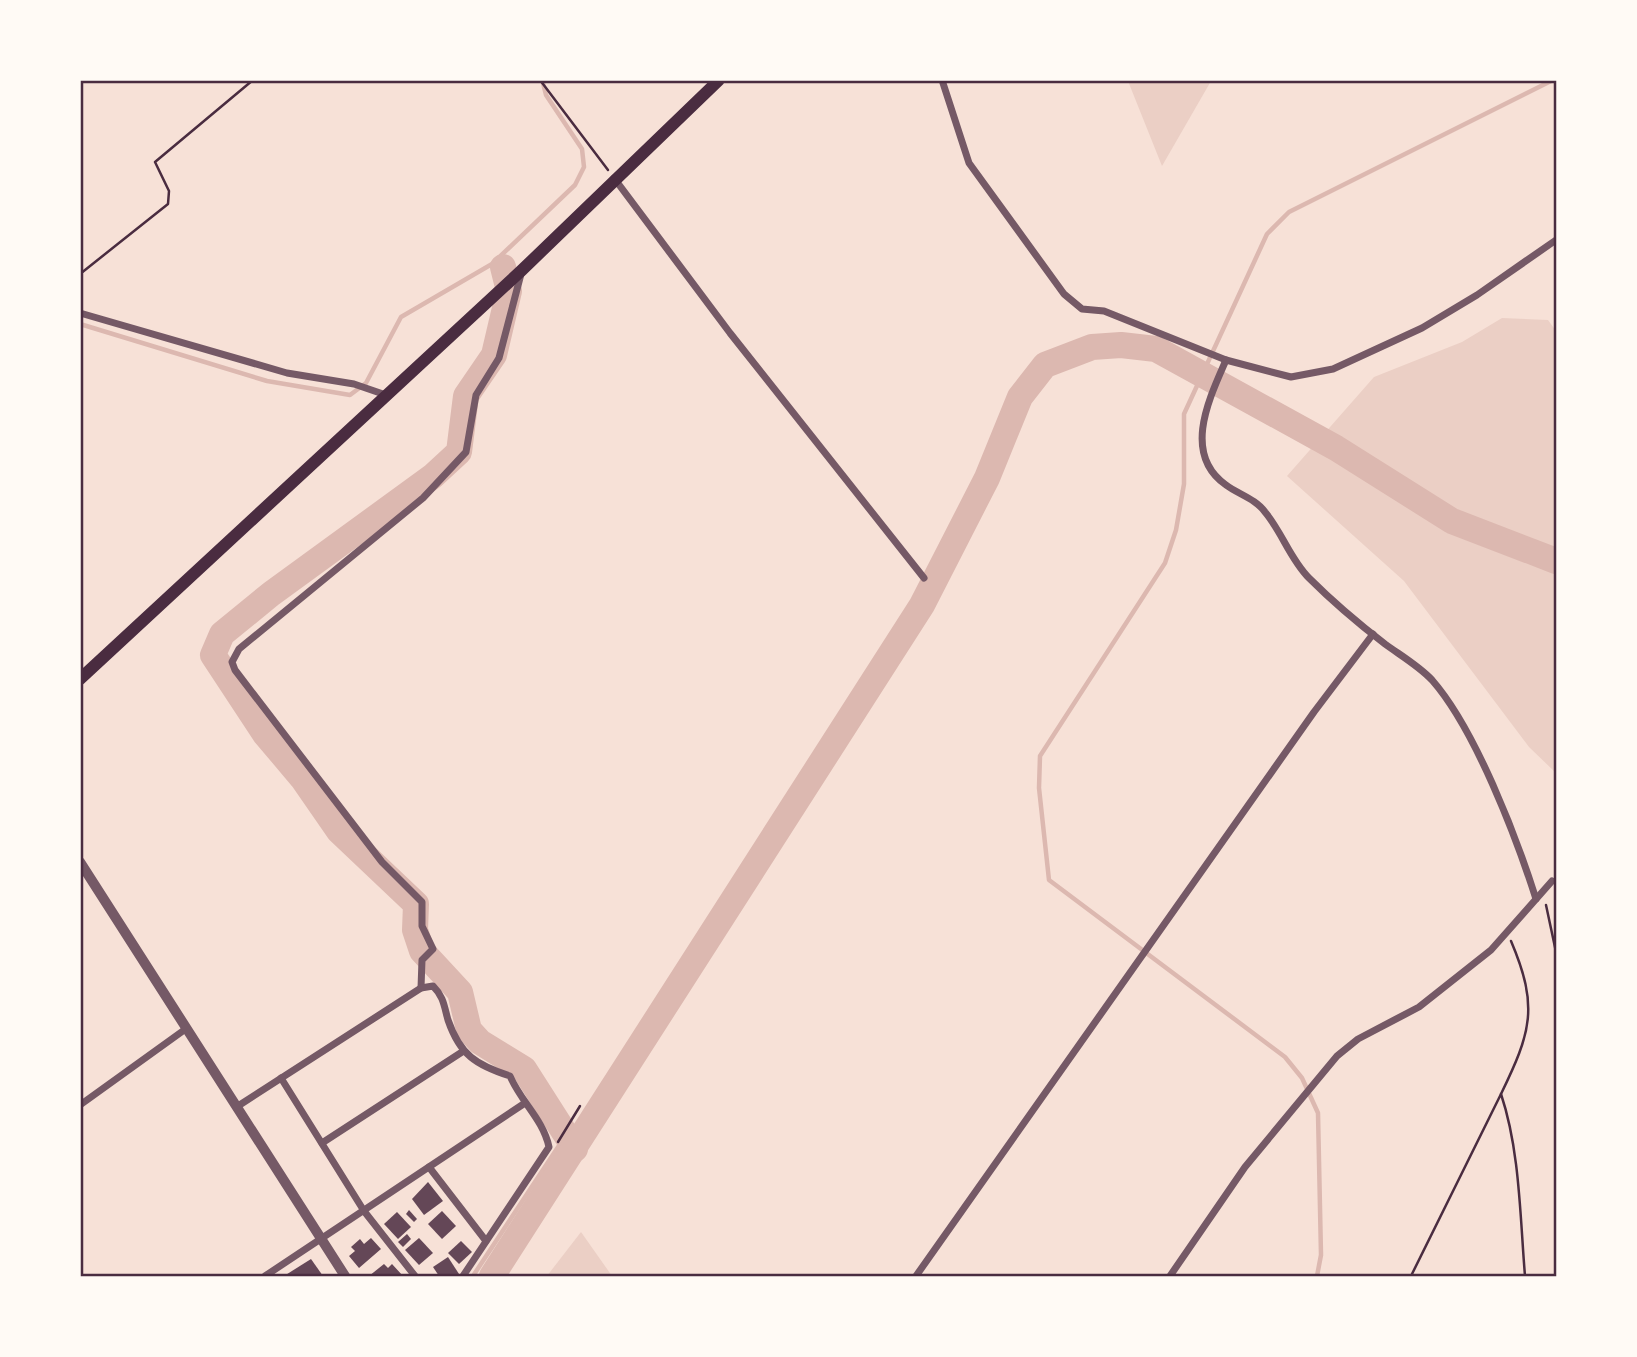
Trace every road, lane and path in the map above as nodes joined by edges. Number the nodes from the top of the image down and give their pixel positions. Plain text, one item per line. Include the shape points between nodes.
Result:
1 (253, 80) edge
2 (540, 80) edge
3 (719, 80) edge
4 (942, 80) edge
5 (614, 178) junction
6 (1556, 240) edge
7 (522, 270) junction
8 (80, 274) edge
9 (80, 313) edge
10 (1226, 360) junction
11 (387, 396) junction
12 (924, 578) dead end
13 (1373, 634) junction
14 (80, 680) edge
15 (80, 862) edge
16 (1552, 881) dead end
17 (1543, 891) junction
18 (1536, 899) junction
19 (1508, 933) junction
20 (1556, 952) edge
21 (421, 988) junction
22 (187, 1028) junction
23 (462, 1052) junction
24 (281, 1078) junction
25 (1501, 1094) junction
26 (525, 1103) junction
27 (80, 1105) edge
28 (238, 1106) junction
29 (322, 1143) junction
30 (429, 1167) junction
31 (364, 1211) junction
32 (322, 1239) junction
33 (486, 1241) junction
34 (265, 1276) edge
35 (345, 1276) edge
36 (415, 1276) edge
37 (463, 1276) edge
38 (916, 1276) edge
39 (1170, 1276) edge
40 (1411, 1276) edge
41 (1525, 1276) edge

1 - 8 path via 155,162 169,191 167,204
2 - 5 path
3 - 5 main road
4 - 10 street via 969,163 1064,293 1082,309 1104,311
5 - 7 main road
5 - 12 street
6 - 10 street via 1422,328 1333,369 1290,377
7 - 11 main road
7 - 21 street via 499,358 476,395 466,452 423,498 239,649 232,662 382,862 422,902 422,926 433,948 422,960
9 - 11 street via 287,373 354,384
10 - 13 street via 1203,420 1201,448 1210,470 1264,510 1307,577
11 - 14 main road
13 - 18 street via 1431,679 1458,718 1515,840
13 - 38 street
15 - 22 street
16 - 17 street
17 - 18 street
17 - 20 path
18 - 19 street
19 - 25 path via 1530,1000 1529,1025
19 - 39 street via 1419,1007 1358,1039 1337,1056 1245,1167
21 - 23 street via 433,986 442,995
21 - 24 street
22 - 27 street
22 - 28 street
23 - 26 street via 490,1070 510,1076
23 - 29 street
24 - 28 street
24 - 29 street
25 - 40 path
25 - 41 path
26 - 30 street
26 - 33 street via 545,1128 549,1147
28 - 32 street
29 - 31 street
30 - 31 street
30 - 33 street
31 - 32 street
31 - 36 street
32 - 34 street
32 - 35 street
33 - 37 street

